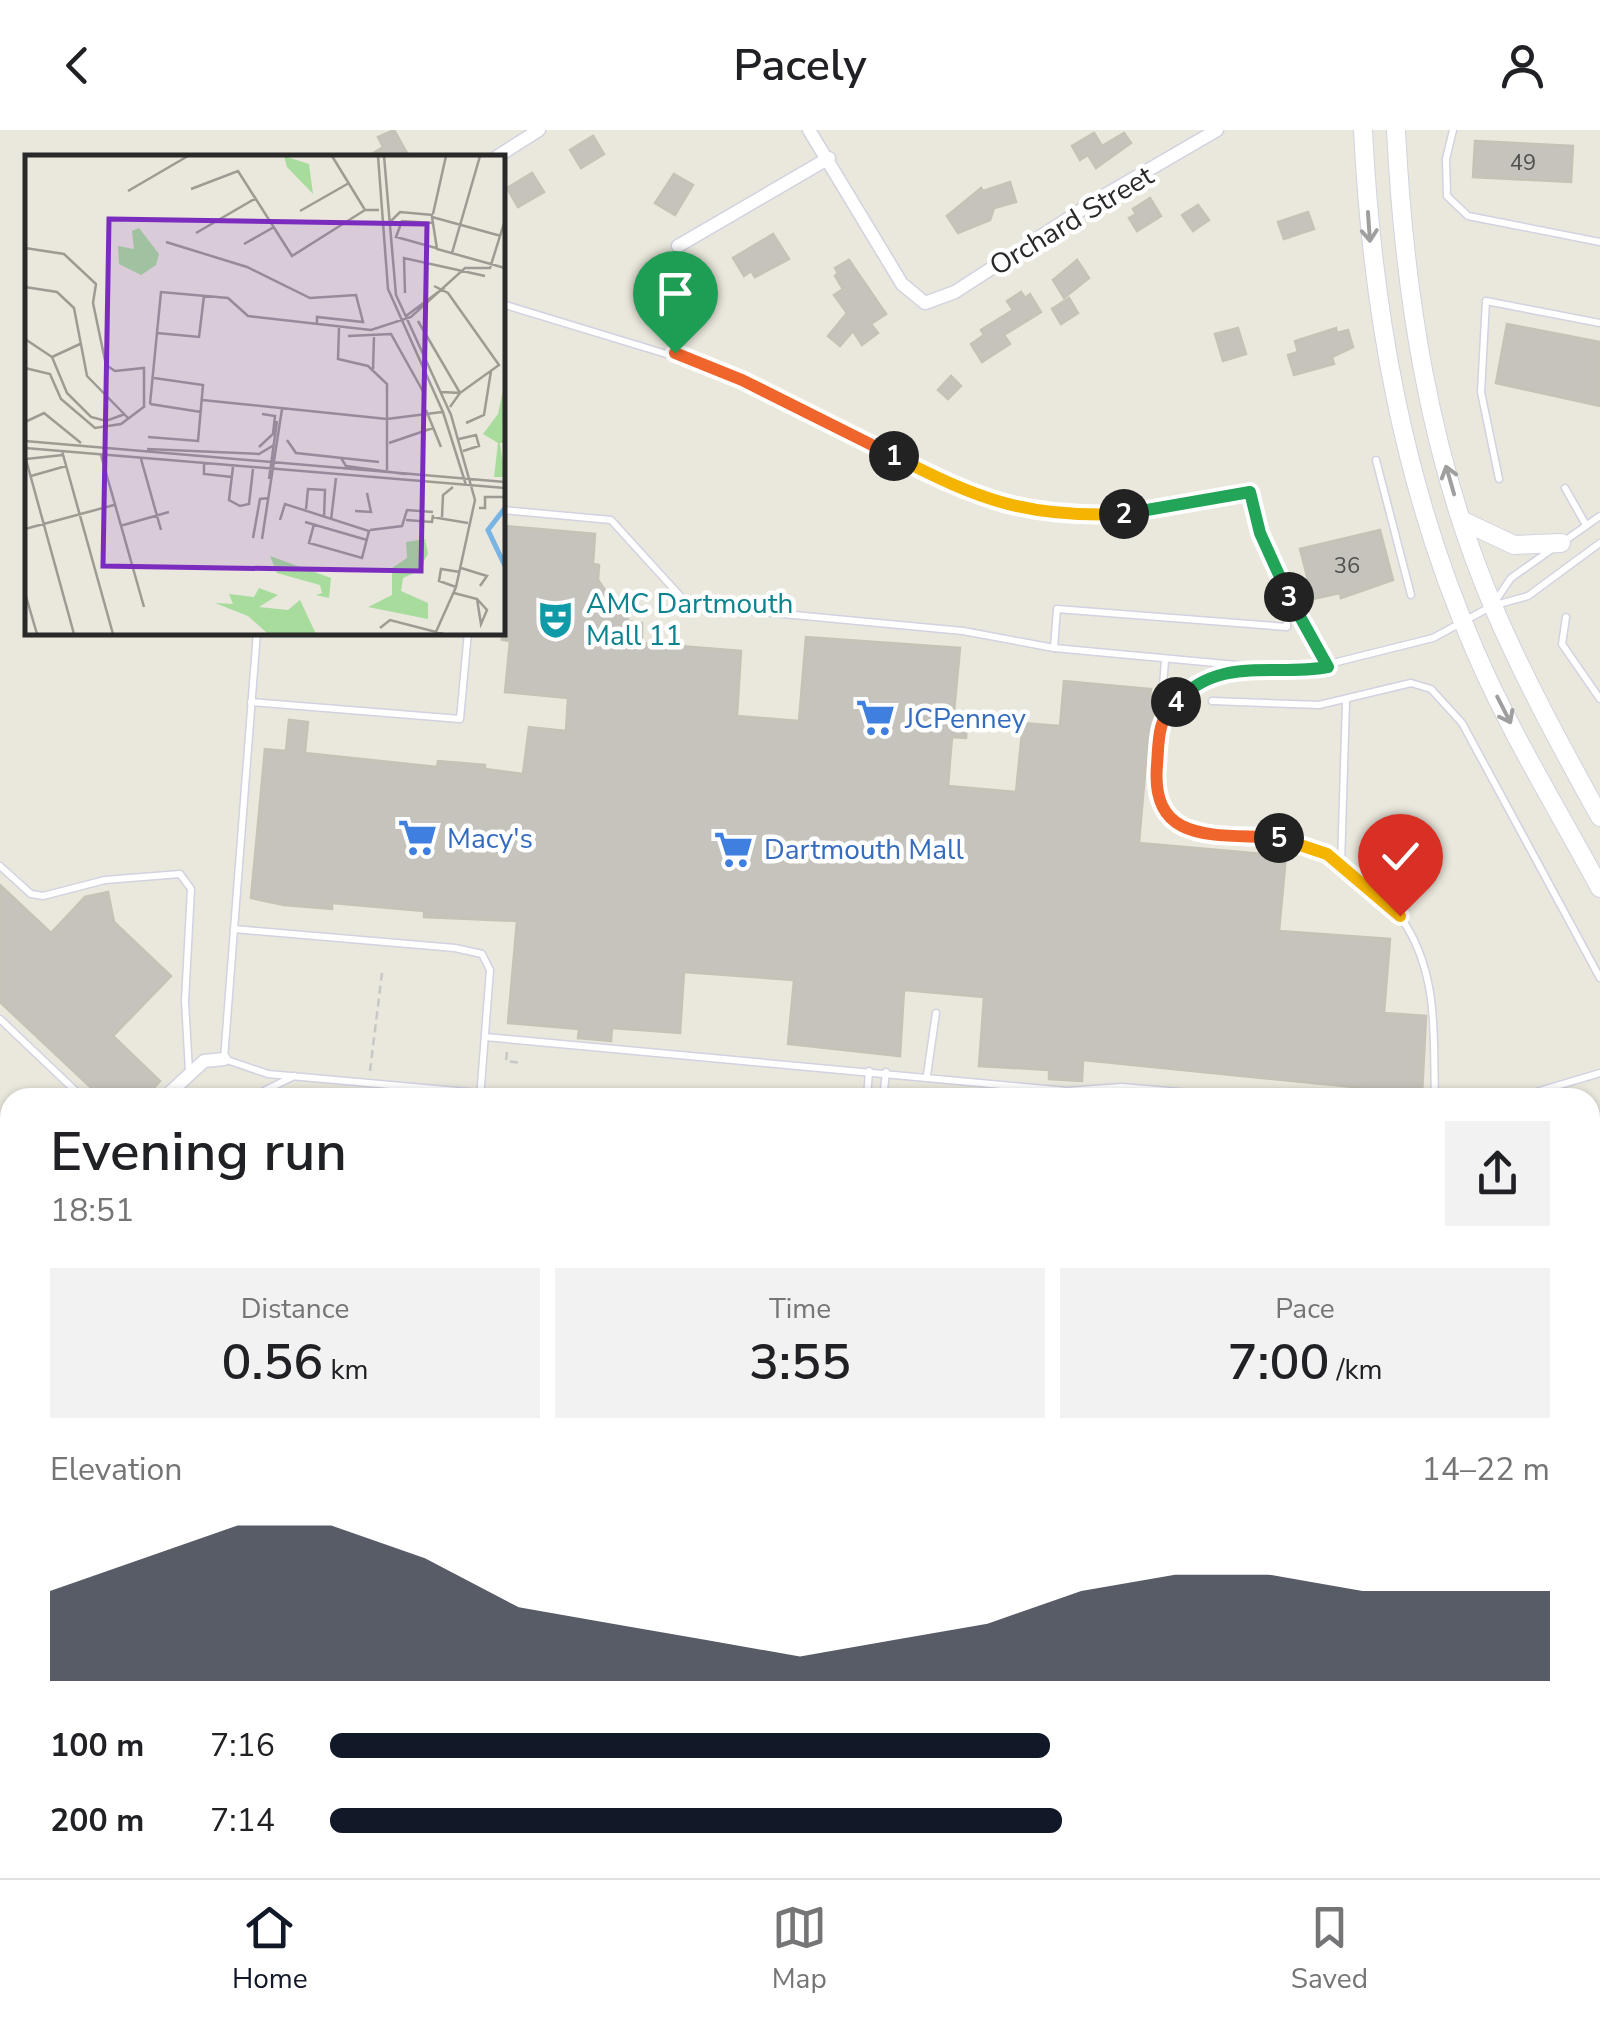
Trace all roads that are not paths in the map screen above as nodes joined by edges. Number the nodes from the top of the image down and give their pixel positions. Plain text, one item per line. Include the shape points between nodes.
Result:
1 (539, 130) edge
2 (810, 130) edge
3 (1217, 130) edge
4 (1363, 130) edge
5 (1396, 130) edge
6 (1407, 130) edge
7 (1453, 130) edge
8 (1397, 150) junction
9 (500, 155) edge
10 (830, 158) junction
11 (1600, 242) edge
12 (678, 246) dead end
13 (505, 305) edge
14 (1600, 323) edge
15 (1376, 460) dead end
16 (1498, 479) dead end
17 (1565, 488) dead end
18 (505, 510) edge
19 (1600, 516) edge
20 (1462, 522) junction
21 (1586, 526) junction
22 (1560, 543) junction
23 (1600, 543) edge
24 (1286, 592) junction
25 (1411, 595) dead end
26 (1492, 606) junction
27 (1566, 617) dead end
28 (1463, 622) junction
29 (257, 635) edge
30 (468, 635) edge
31 (1054, 648) junction
32 (1165, 660) junction
33 (1328, 667) junction
34 (1240, 668) junction
35 (1600, 700) edge
36 (252, 702) junction
37 (1212, 702) dead end
38 (1346, 702) junction
39 (1160, 718) junction
40 (1600, 817) edge
41 (1341, 865) junction
42 (0, 866) edge
43 (1600, 888) edge
44 (234, 929) junction
45 (1600, 978) edge
46 (936, 1012) dead end
47 (0, 1020) edge
48 (485, 1037) junction
49 (224, 1059) junction
50 (869, 1071) junction
51 (189, 1072) junction
52 (886, 1072) junction
53 (1600, 1072) edge
54 (927, 1075) junction
55 (294, 1076) junction
56 (71, 1088) edge
57 (174, 1088) edge
58 (270, 1088) edge
59 (411, 1088) edge
60 (481, 1088) edge
61 (868, 1088) edge
62 (885, 1088) edge
63 (1041, 1088) edge
64 (1108, 1088) edge
65 (1134, 1088) edge
66 (1435, 1088) edge
67 (1548, 1088) edge

1 - 9 street
2 - 10 street
3 - 10 street, Orchard Street via 955,292 923,302 902,284
4 -> 28 main road via 1372,270 1391,386
5 - 8 main road
6 - 8 main road
7 - 11 lane via 1447,196 1468,216
20 -> 8 main road via 1421,360
10 - 12 street
13 - 24 lane via 719,370 956,488 1019,510 1134,513 1250,492
14 - 16 lane via 1486,301 1481,392
15 - 25 lane
17 - 21 lane
18 - 31 lane via 611,520 682,598 699,606 963,632
19 - 21 lane
20 - 22 main road via 1514,545
20 - 26 main road
21 - 22 lane
22 - 26 lane via 1511,578
23 - 26 lane via 1528,596
24 - 31 lane via 1287,626 1057,608
24 - 33 lane
26 - 28 lane
26 - 40 main road
27 - 35 lane via 1565,650
28 - 33 lane via 1433,638
28 -> 43 main road
29 - 36 lane
30 - 36 lane via 460,719
31 - 32 lane
32 - 34 lane
32 - 39 lane
33 - 34 lane
34 - 39 lane via 1190,689
36 - 44 lane
37 - 38 lane
38 - 41 lane
38 - 45 lane via 1416,682 1452,708
39 - 41 lane via 1156,799 1175,825 1294,840
41 - 66 lane via 1400,916 1411,936 1434,1007
42 - 51 lane via 31,894 43,896 141,874 180,874 188,881
44 - 48 lane via 475,951 490,970
44 - 49 lane
46 - 54 lane
47 - 56 lane
48 - 50 lane
48 - 60 lane
49 - 51 street via 204,1061
49 - 55 lane via 257,1073
50 - 52 lane
50 - 61 lane
51 - 57 street
52 - 54 lane
52 - 62 lane
53 - 67 lane
54 - 63 lane
55 - 58 lane
55 - 59 lane
64 - 65 lane

